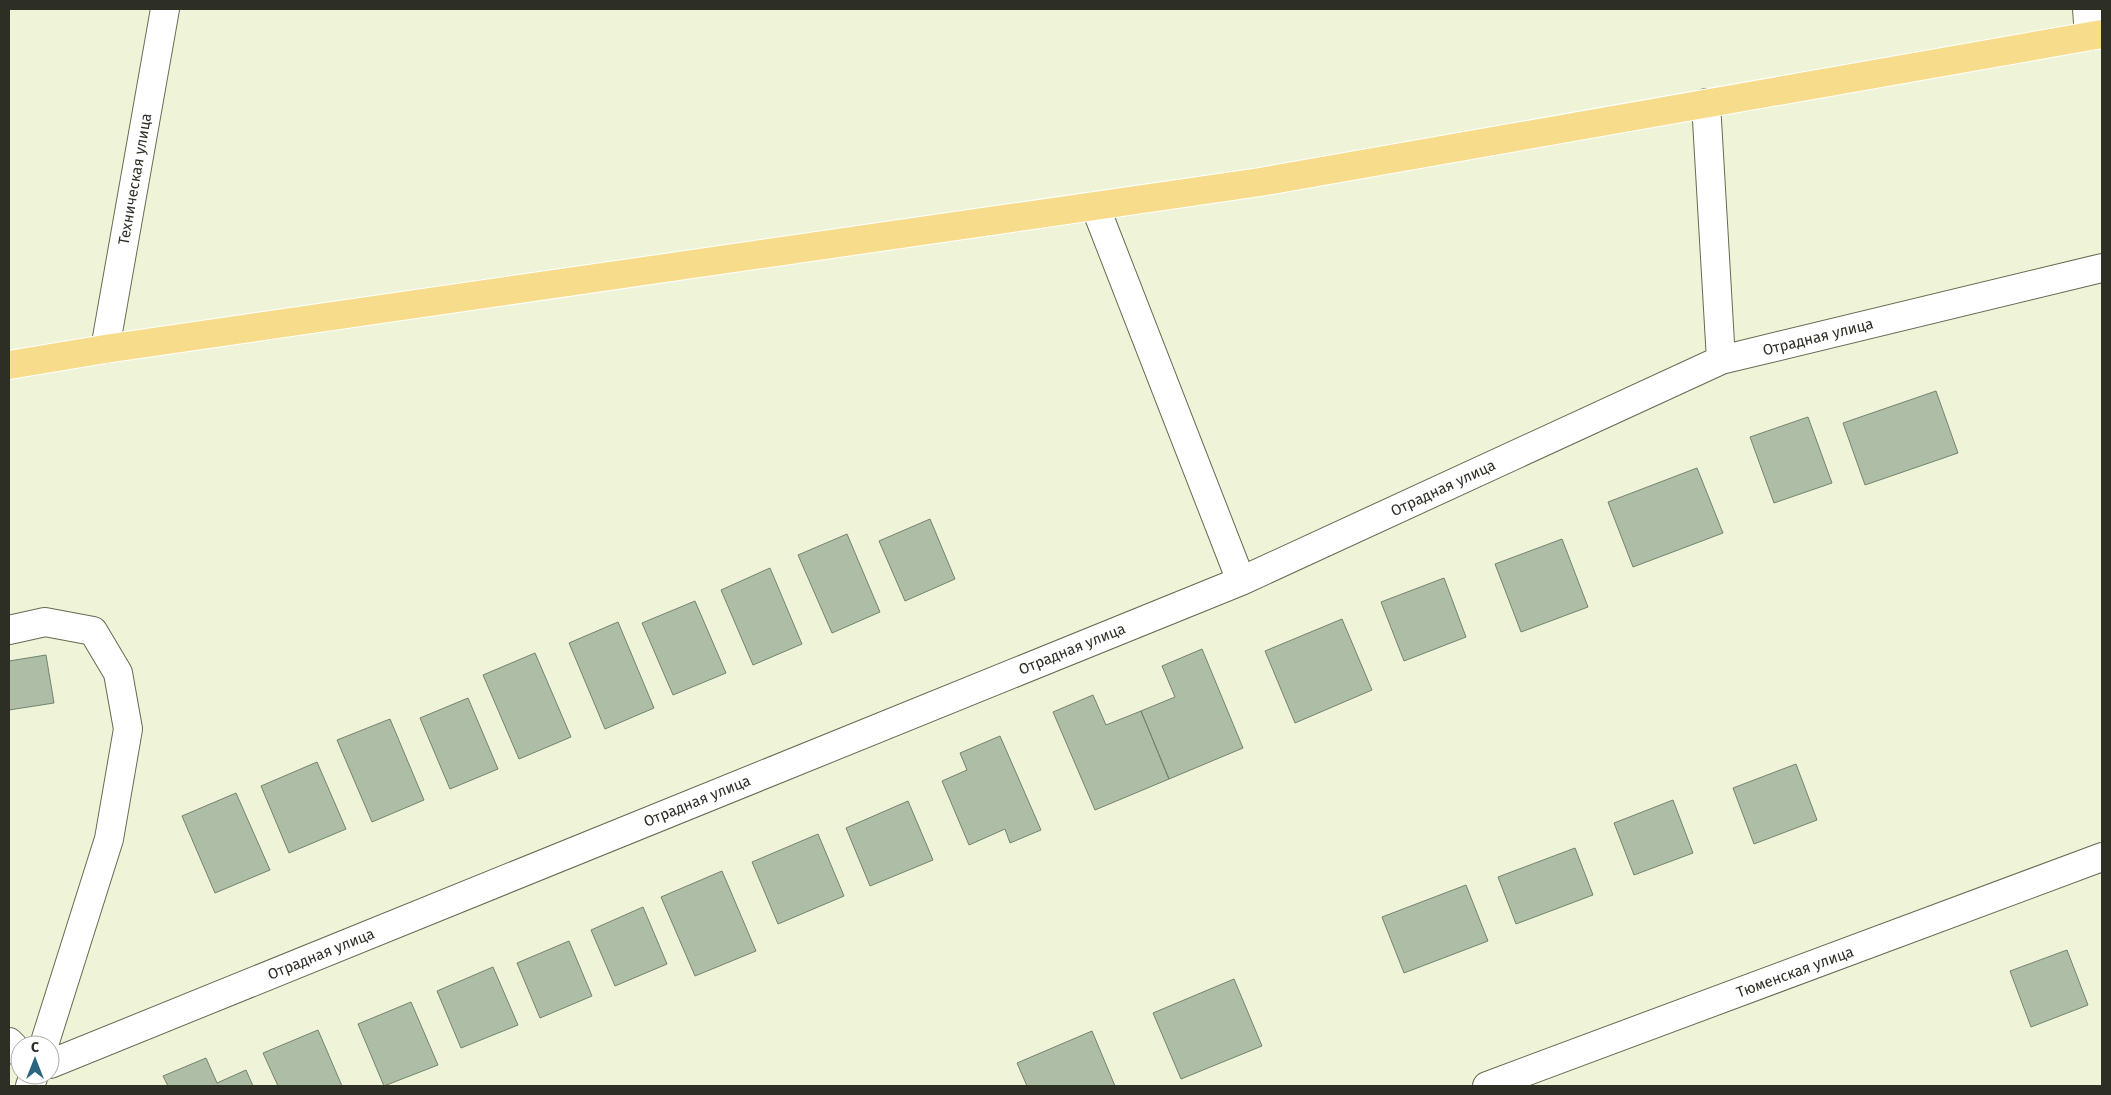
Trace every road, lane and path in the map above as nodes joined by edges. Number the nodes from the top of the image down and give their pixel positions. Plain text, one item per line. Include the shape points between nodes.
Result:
1 (165, 9) edge
2 (2088, 9) edge
3 (2096, 35) edge
4 (1706, 103) junction
5 (1095, 206) junction
6 (2102, 268) edge
7 (104, 349) junction
8 (1721, 360) junction
9 (9, 365) edge
10 (1241, 581) junction
11 (9, 630) edge
12 (2102, 857) edge
13 (47, 1035) edge
14 (60, 1060) edge
15 (1487, 1086) edge

1 - 7 street, Техническая улица
2 - 3 street
3 - 4 main road
4 - 5 main road via 1260,182
4 - 8 street
5 - 7 main road
5 - 10 street
6 - 8 street, Отрадная улица
7 - 9 main road
8 - 10 street, Отрадная улица
10 - 14 street, Отрадная улица
11 - 13 street via 45,622 93,631 118,674 128,729 109,839
12 - 15 street, Тюменская улица

